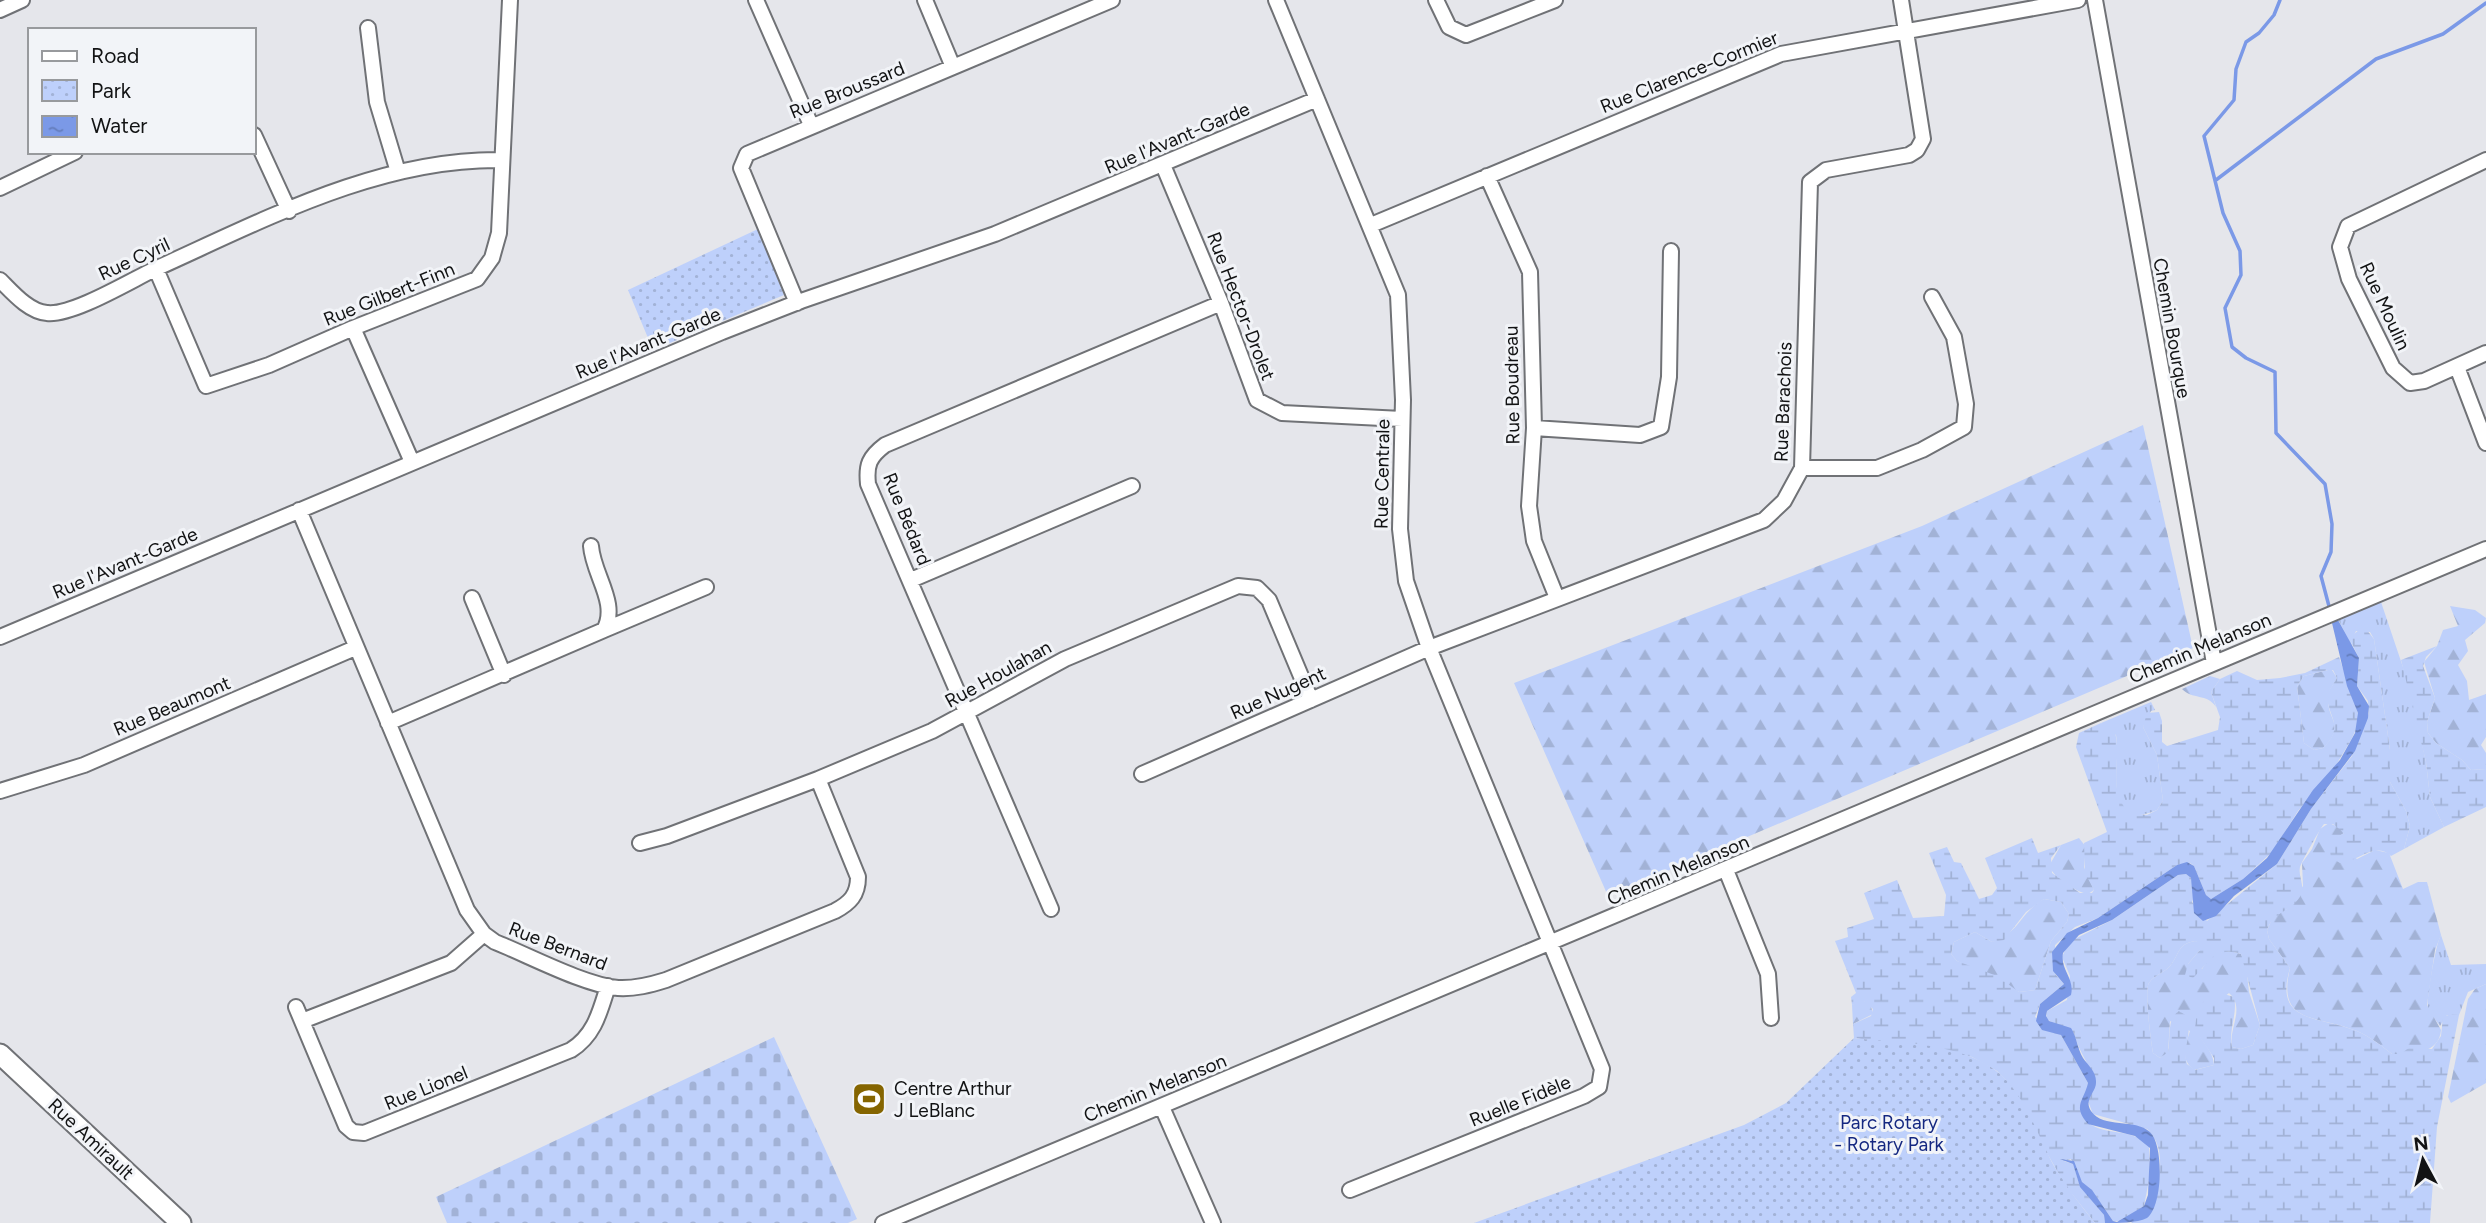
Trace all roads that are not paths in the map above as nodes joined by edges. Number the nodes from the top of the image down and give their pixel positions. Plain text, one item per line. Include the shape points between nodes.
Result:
1 (22, 0) edge
2 (510, 0) edge
3 (756, 0) edge
4 (925, 0) edge
5 (1276, 0) edge
6 (1436, 0) edge
7 (1555, 0) edge
8 (1901, 0) edge
9 (2078, 0) edge
10 (2095, 0) edge
11 (1108, 1) edge
12 (0, 10) edge
13 (368, 28) dead end
14 (1906, 30) junction
15 (953, 67) junction
16 (1317, 99) junction
17 (811, 125) junction
18 (256, 139) edge
19 (71, 154) edge
20 (502, 160) junction
21 (2486, 160) edge
22 (1163, 166) junction
23 (398, 172) junction
24 (1487, 176) junction
25 (0, 188) edge
26 (289, 211) junction
27 (1371, 225) junction
28 (1671, 251) dead end
29 (156, 269) junction
30 (0, 280) edge
31 (1932, 297) dead end
32 (797, 303) junction
33 (1221, 303) junction
34 (353, 328) junction
35 (2486, 353) edge
36 (2457, 367) junction
37 (1402, 419) junction
38 (1534, 428) junction
39 (2486, 443) edge
40 (412, 462) junction
41 (1801, 468) junction
42 (1132, 486) dead end
43 (299, 510) junction
44 (591, 546) dead end
45 (2486, 549) edge
46 (911, 580) junction
47 (706, 587) dead end
48 (472, 598) dead end
49 (1557, 598) junction
50 (604, 630) junction
51 (0, 637) edge
52 (355, 648) junction
53 (1429, 648) junction
54 (2214, 663) junction
55 (504, 675) junction
56 (1311, 700) junction
57 (968, 714) junction
58 (388, 723) junction
59 (1142, 774) dead end
60 (818, 779) junction
61 (0, 791) edge
62 (640, 843) dead end
63 (1726, 870) junction
64 (1051, 909) dead end
65 (484, 934) junction
66 (1552, 944) junction
67 (608, 986) junction
68 (296, 1007) dead end
69 (1771, 1018) dead end
70 (302, 1021) junction
71 (0, 1054) edge
72 (1162, 1107) junction
73 (1350, 1189) dead end
74 (181, 1223) edge
75 (884, 1223) edge
76 (1213, 1223) edge

1 - 12 street
2 - 20 street, Rue Gilbert-Finn
3 - 17 street
4 - 15 street
5 - 16 street, Rue Centrale
6 - 7 street via 1449,27 1466,35
8 - 14 street, Rue Barachois
9 - 14 street, Rue Clarence-Cormier
10 - 54 street, Chemin Bourque
11 - 15 street, Rue Broussard
13 - 23 street via 377,102
14 - 24 street, Rue Clarence-Cormier via 1781,54
14 - 41 street, Rue Barachois via 1923,128 1919,147 1902,157 1823,170 1808,187
15 - 17 street, Rue Broussard
16 - 22 street, Rue l'Avant-Garde
16 - 27 street, Rue Centrale
17 - 32 street, Rue Broussard via 751,151 741,164
18 - 26 street
19 - 25 street
20 - 23 street, Rue Cyril via 455,161
20 - 34 street, Rue Gilbert-Finn via 499,233 492,258 477,279
21 - 36 street, Rue Moulin via 2348,226 2340,247 2349,279 2393,368 2410,383
22 - 32 street, Rue l'Avant-Garde via 995,234
22 - 33 street, Rue Hector-Drolet
23 - 26 street, Rue Cyril
24 - 27 street, Rue Clarence-Cormier
24 - 38 street, Rue Boudreau via 1530,272
26 - 29 street, Rue Cyril
27 - 37 street, Rue Centrale via 1398,295
28 - 38 street via 1669,377 1661,427 1640,435
29 - 30 street, Rue Cyril via 75,309 47,314 24,303
29 - 34 street, Rue Gilbert-Finn via 206,386 269,365
31 - 41 street via 1954,337 1966,404 1964,427 1877,468
32 - 40 street, Rue l'Avant-Garde
33 - 37 street, Rue Hector-Drolet via 1257,400 1282,413
33 - 46 street, Rue Bédard via 872,454 867,467 869,484
34 - 40 street
35 - 36 street, Rue Moulin
36 - 39 street
37 - 53 street, Rue Centrale via 1401,542 1406,581
38 - 49 street, Rue Boudreau via 1534,541
40 - 43 street, Rue l'Avant-Garde
41 - 49 street, Rue Barachois via 1784,501 1764,520
42 - 46 street
43 - 51 street, Rue l'Avant-Garde
43 - 52 street, Rue Bernard
44 - 50 street via 592,562 610,606
45 - 54 street, Chemin Melanson
46 - 57 street, Rue Bédard
47 - 50 street
48 - 55 street
49 - 53 street, Rue Barachois
50 - 55 street
52 - 58 street, Rue Bernard
52 - 61 street, Rue Beaumont via 84,765
53 - 56 street, Rue Nugent
53 - 66 street, Rue Centrale
54 - 63 street, Chemin Melanson
55 - 58 street
56 - 57 street, Rue Houlahan via 1269,600 1250,585 1224,591 1065,659
56 - 59 street, Rue Nugent
57 - 60 street, Rue Houlahan
57 - 64 street, Rue Bédard
58 - 65 street, Rue Bernard via 467,910
60 - 62 street, Rue Houlahan
60 - 67 street, Rue Bernard via 858,877 858,888 847,905 666,980 640,987
63 - 66 street, Chemin Melanson
63 - 69 street via 1768,974
65 - 67 street, Rue Bernard
65 - 70 street via 451,963
66 - 72 street, Chemin Melanson
66 - 73 street, Ruelle Fidèle via 1599,1060 1599,1087
67 - 70 street, Rue Lionel via 593,1028 571,1050 364,1133 346,1126
68 - 70 street, Rue Lionel
71 - 74 main road, Rue Amirault
72 - 75 street, Chemin Melanson
72 - 76 street

